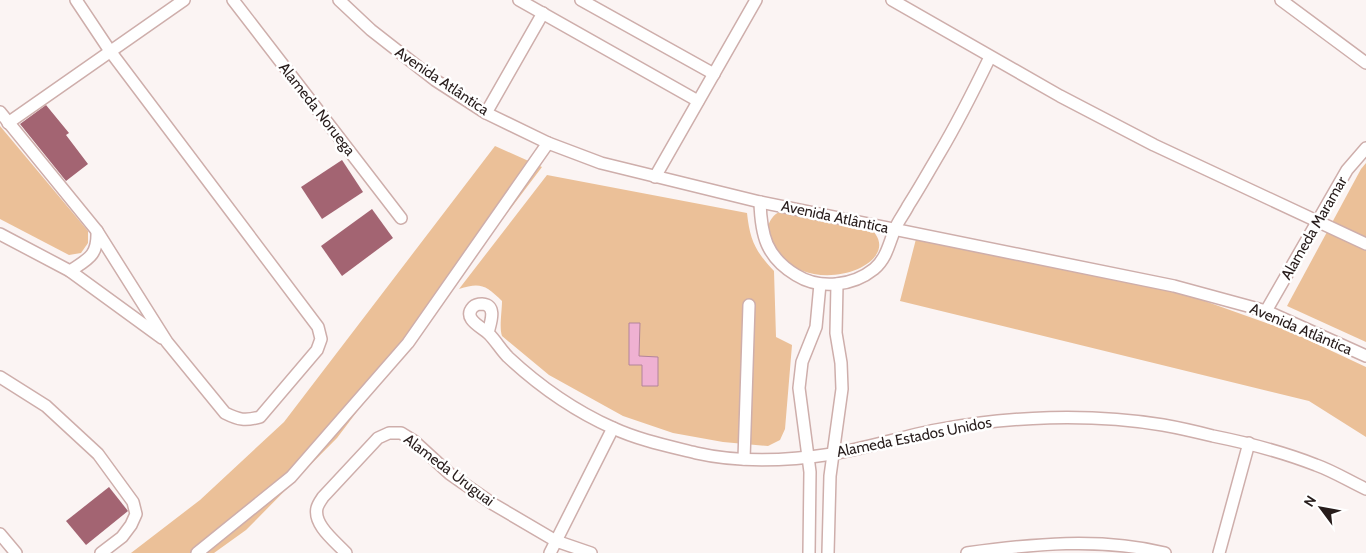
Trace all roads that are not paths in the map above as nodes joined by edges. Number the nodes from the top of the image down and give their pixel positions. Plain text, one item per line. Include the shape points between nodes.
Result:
1 (76, 0) edge
2 (184, 0) edge
3 (233, 0) edge
4 (339, 0) edge
5 (519, 0) edge
6 (582, 0) edge
7 (756, 0) edge
8 (892, 0) edge
9 (1281, 0) edge
10 (543, 13) junction
11 (110, 51) junction
12 (990, 57) junction
13 (1366, 63) edge
14 (714, 74) junction
15 (698, 102) junction
16 (0, 112) edge
17 (486, 112) junction
18 (8, 122) junction
19 (548, 142) junction
20 (1366, 148) edge
21 (655, 177) junction
22 (760, 202) junction
23 (401, 218) dead end
24 (1317, 221) junction
25 (895, 229) junction
26 (97, 231) junction
27 (0, 234) edge
28 (1366, 244) edge
29 (70, 271) junction
30 (820, 284) junction
31 (836, 284) junction
32 (748, 305) dead end
33 (1266, 311) junction
34 (488, 333) dead end
35 (167, 342) junction
36 (1366, 356) edge
37 (0, 377) edge
38 (613, 428) junction
39 (1248, 444) junction
40 (832, 454) junction
41 (808, 456) junction
42 (744, 459) junction
43 (1366, 489) edge
44 (0, 534) edge
45 (556, 540) junction
46 (16, 553) edge
47 (101, 553) edge
48 (197, 553) edge
49 (346, 553) edge
50 (550, 553) edge
51 (591, 553) edge
52 (809, 553) edge
53 (828, 553) edge
54 (966, 553) edge
55 (1165, 553) edge
56 (1219, 553) edge

1 - 11 street
2 - 11 street
3 - 23 street, Alameda Noruega
4 - 17 street, Avenida Atlântica via 371,30 435,80
5 - 10 street
6 - 14 street
7 - 14 street
8 - 12 street
9 - 13 street
10 - 15 street
10 - 17 street
11 - 18 street
11 - 35 street via 318,327 320,339 317,350 260,416 249,420 225,413
12 - 24 street via 1154,145
12 - 25 street via 955,128
14 - 15 street
15 - 21 street
16 - 18 street
17 - 19 street, Avenida Atlântica
18 - 26 street
19 - 21 street, Avenida Atlântica via 601,163
19 - 48 street via 408,343 291,477
20 - 24 street, Alameda Maramar via 1347,170
21 - 22 street, Avenida Atlântica
22 - 25 street, Avenida Atlântica
22 - 30 street via 763,236 771,253 784,268
24 - 28 street
24 - 33 street, Alameda Maramar
25 - 31 street via 885,256 874,268 857,278
25 - 33 street, Avenida Atlântica via 1174,286
26 - 29 street via 98,244 92,255
26 - 35 street
27 - 29 street
29 - 35 street
30 - 31 street
30 - 41 street via 816,327 802,362 799,388
31 - 40 street via 836,333 842,390
32 - 42 street
33 - 36 street, Avenida Atlântica
34 - 38 street, Alameda Estados Unidos via 506,355 535,380
37 - 47 street via 46,406 98,454 134,502 136,514 131,525 122,537
38 - 42 street, Alameda Estados Unidos via 699,454
38 - 45 street
39 - 40 street, Alameda Estados Unidos via 1153,424 1087,418 1016,419 936,430
39 - 43 street, Alameda Estados Unidos via 1317,465
39 - 56 street
40 - 41 street, Alameda Estados Unidos
40 - 53 street
41 - 42 street, Alameda Estados Unidos via 782,460
41 - 52 street
44 - 46 street
45 - 49 street, Alameda Uruguai via 493,504 450,474 414,441 401,433 389,433 378,438 317,507 317,518 323,528
45 - 50 street
45 - 51 street, Alameda Uruguai
54 - 55 street via 1064,543

